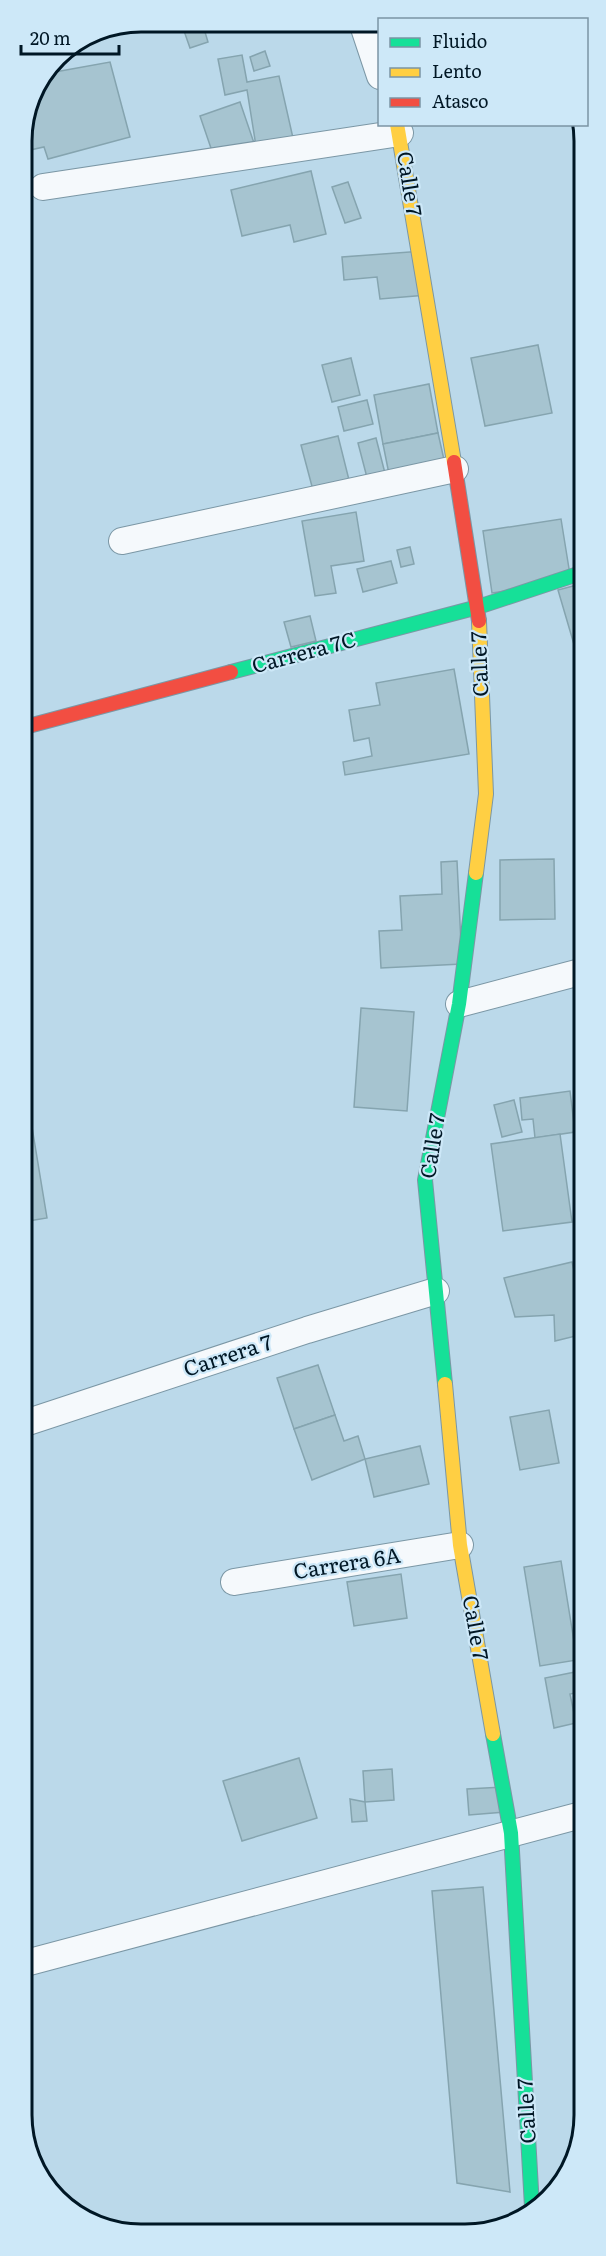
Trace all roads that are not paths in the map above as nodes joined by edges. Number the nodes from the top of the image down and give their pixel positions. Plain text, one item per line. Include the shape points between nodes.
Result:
1 (370, 38) edge
2 (378, 68) edge
3 (399, 129) edge
4 (43, 187) dead end
5 (455, 469) junction
6 (122, 541) dead end
7 (574, 575) edge
8 (478, 607) junction
9 (32, 725) edge
10 (574, 974) edge
11 (459, 1004) junction
12 (436, 1291) junction
13 (32, 1421) edge
14 (460, 1545) junction
15 (234, 1582) dead end
16 (574, 1817) edge
17 (511, 1833) junction
18 (32, 1961) edge
19 (532, 2202) edge

1 - 2 street
3 - 4 street
3 - 5 street, Calle 7
5 - 6 street
5 - 8 street, Calle 7
7 - 8 street, Carrera 7C
8 - 9 street, Carrera 7C
8 - 11 street, Calle 7 via 486,794
10 - 11 street
11 - 12 street, Calle 7 via 425,1180
12 - 13 street, Carrera 7
12 - 14 street, Calle 7
14 - 15 street, Carrera 6A
14 - 17 street, Calle 7
16 - 17 street
17 - 18 street
17 - 19 street, Calle 7

